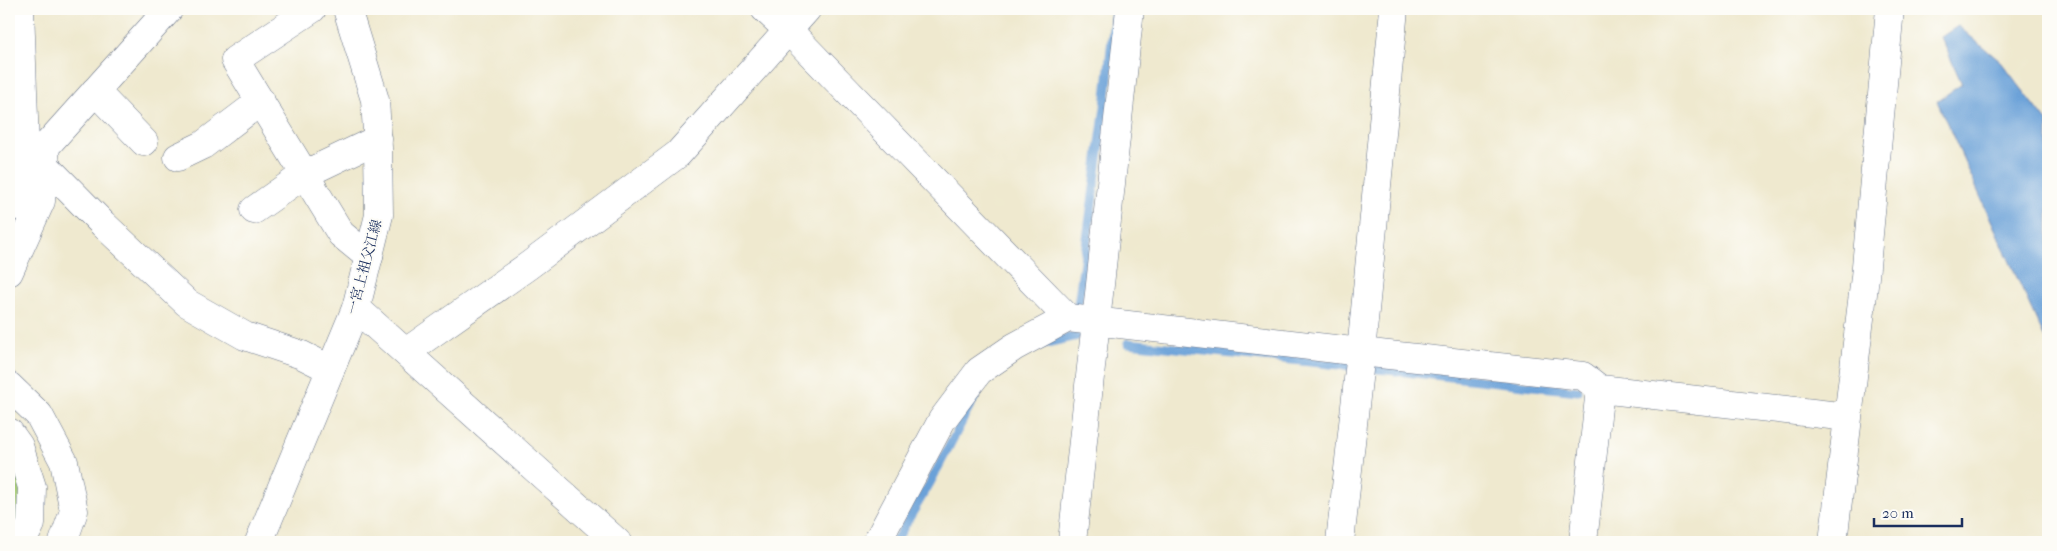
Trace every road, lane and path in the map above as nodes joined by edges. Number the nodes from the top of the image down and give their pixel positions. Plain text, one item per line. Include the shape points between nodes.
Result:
1 (20, 9) edge
2 (169, 9) edge
3 (312, 9) edge
4 (347, 9) edge
5 (765, 9) edge
6 (807, 9) edge
7 (1130, 9) edge
8 (1394, 9) edge
9 (1890, 9) edge
10 (788, 30) junction
11 (95, 91) junction
12 (261, 102) junction
13 (378, 140) junction
14 (144, 142) dead end
15 (25, 145) junction
16 (178, 157) dead end
17 (44, 164) junction
18 (305, 174) junction
19 (9, 208) edge
20 (254, 210) dead end
21 (369, 257) junction
22 (9, 272) edge
23 (356, 308) junction
24 (1068, 318) junction
25 (1096, 320) junction
26 (406, 352) junction
27 (1361, 352) junction
28 (330, 369) junction
29 (9, 386) edge
30 (1600, 389) junction
31 (1848, 417) junction
32 (9, 432) edge
33 (22, 542) edge
34 (63, 542) edge
35 (260, 542) edge
36 (618, 542) edge
37 (877, 542) edge
38 (1072, 542) edge
39 (1340, 542) edge
40 (1583, 542) edge
41 (1833, 542) edge

1 - 15 street
2 - 11 street
3 - 12 street via 235,60
4 - 13 street, 一宮上祖父江線 via 374,100
5 - 10 street
6 - 10 street
7 - 25 street
8 - 27 street
9 - 31 street via 1865,277
10 - 24 street
10 - 26 street via 678,154
11 - 14 street
11 - 17 street via 46,146
12 - 16 street via 203,146
12 - 18 street
13 - 18 street
13 - 21 street, 一宮上祖父江線 via 379,215
15 - 17 street
15 - 19 street via 23,172
17 - 22 street via 41,201
17 - 28 street via 187,304 245,336 302,355
18 - 20 street
18 - 21 street via 341,234
21 - 23 street, 一宮上祖父江線
23 - 26 street
23 - 28 street, 一宮上祖父江線
24 - 25 street
24 - 37 street via 1014,347 979,371 942,420
25 - 27 street
25 - 38 street
26 - 36 street
27 - 30 street via 1584,376
27 - 39 street
28 - 35 street, 一宮上祖父江線
29 - 34 street via 39,416 64,462 74,510
30 - 31 street
30 - 40 street
31 - 41 street
32 - 33 street via 19,446 32,487 31,524

